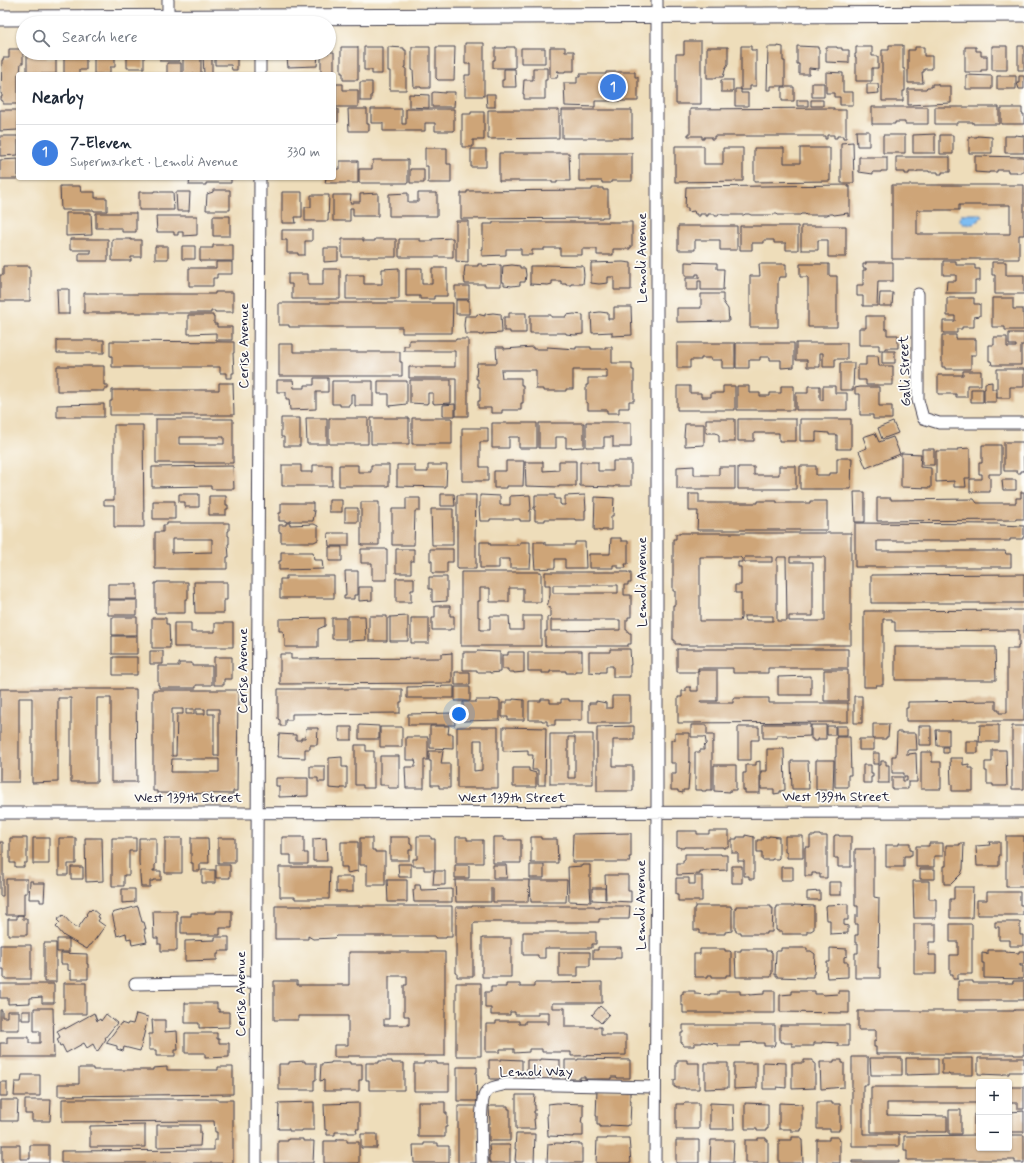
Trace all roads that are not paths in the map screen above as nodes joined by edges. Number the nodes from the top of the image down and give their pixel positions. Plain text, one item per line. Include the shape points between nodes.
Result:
1 (168, 0) edge
2 (657, 7) edge
3 (1024, 14) edge
4 (168, 16) edge
5 (0, 18) edge
6 (16, 18) edge
7 (336, 18) edge
8 (260, 60) edge
9 (260, 72) edge
10 (260, 180) edge
11 (918, 294) dead end
12 (1024, 423) edge
13 (1024, 812) edge
14 (0, 813) edge
15 (258, 813) junction
16 (657, 813) junction
17 (256, 982) junction
18 (135, 984) dead end
19 (655, 1088) junction
20 (256, 1163) edge
21 (482, 1163) edge
22 (654, 1163) edge

1 - 4 street
2 - 3 street
2 - 7 street
2 - 16 street, Lemoli Avenue
5 - 6 street
8 - 9 street
10 - 15 street, Cerise Avenue
11 - 12 street, Galli Street via 918,400 923,418 939,423
13 - 16 street, West 139th Street
14 - 15 street, West 139th Street
15 - 16 street, West 139th Street
15 - 17 street, Cerise Avenue
16 - 19 street, Lemoli Avenue
17 - 18 street
17 - 20 street, Cerise Avenue
19 - 21 street, Lemoli Way via 507,1084 493,1087 485,1094 482,1103
19 - 22 street, Lemoli Avenue

